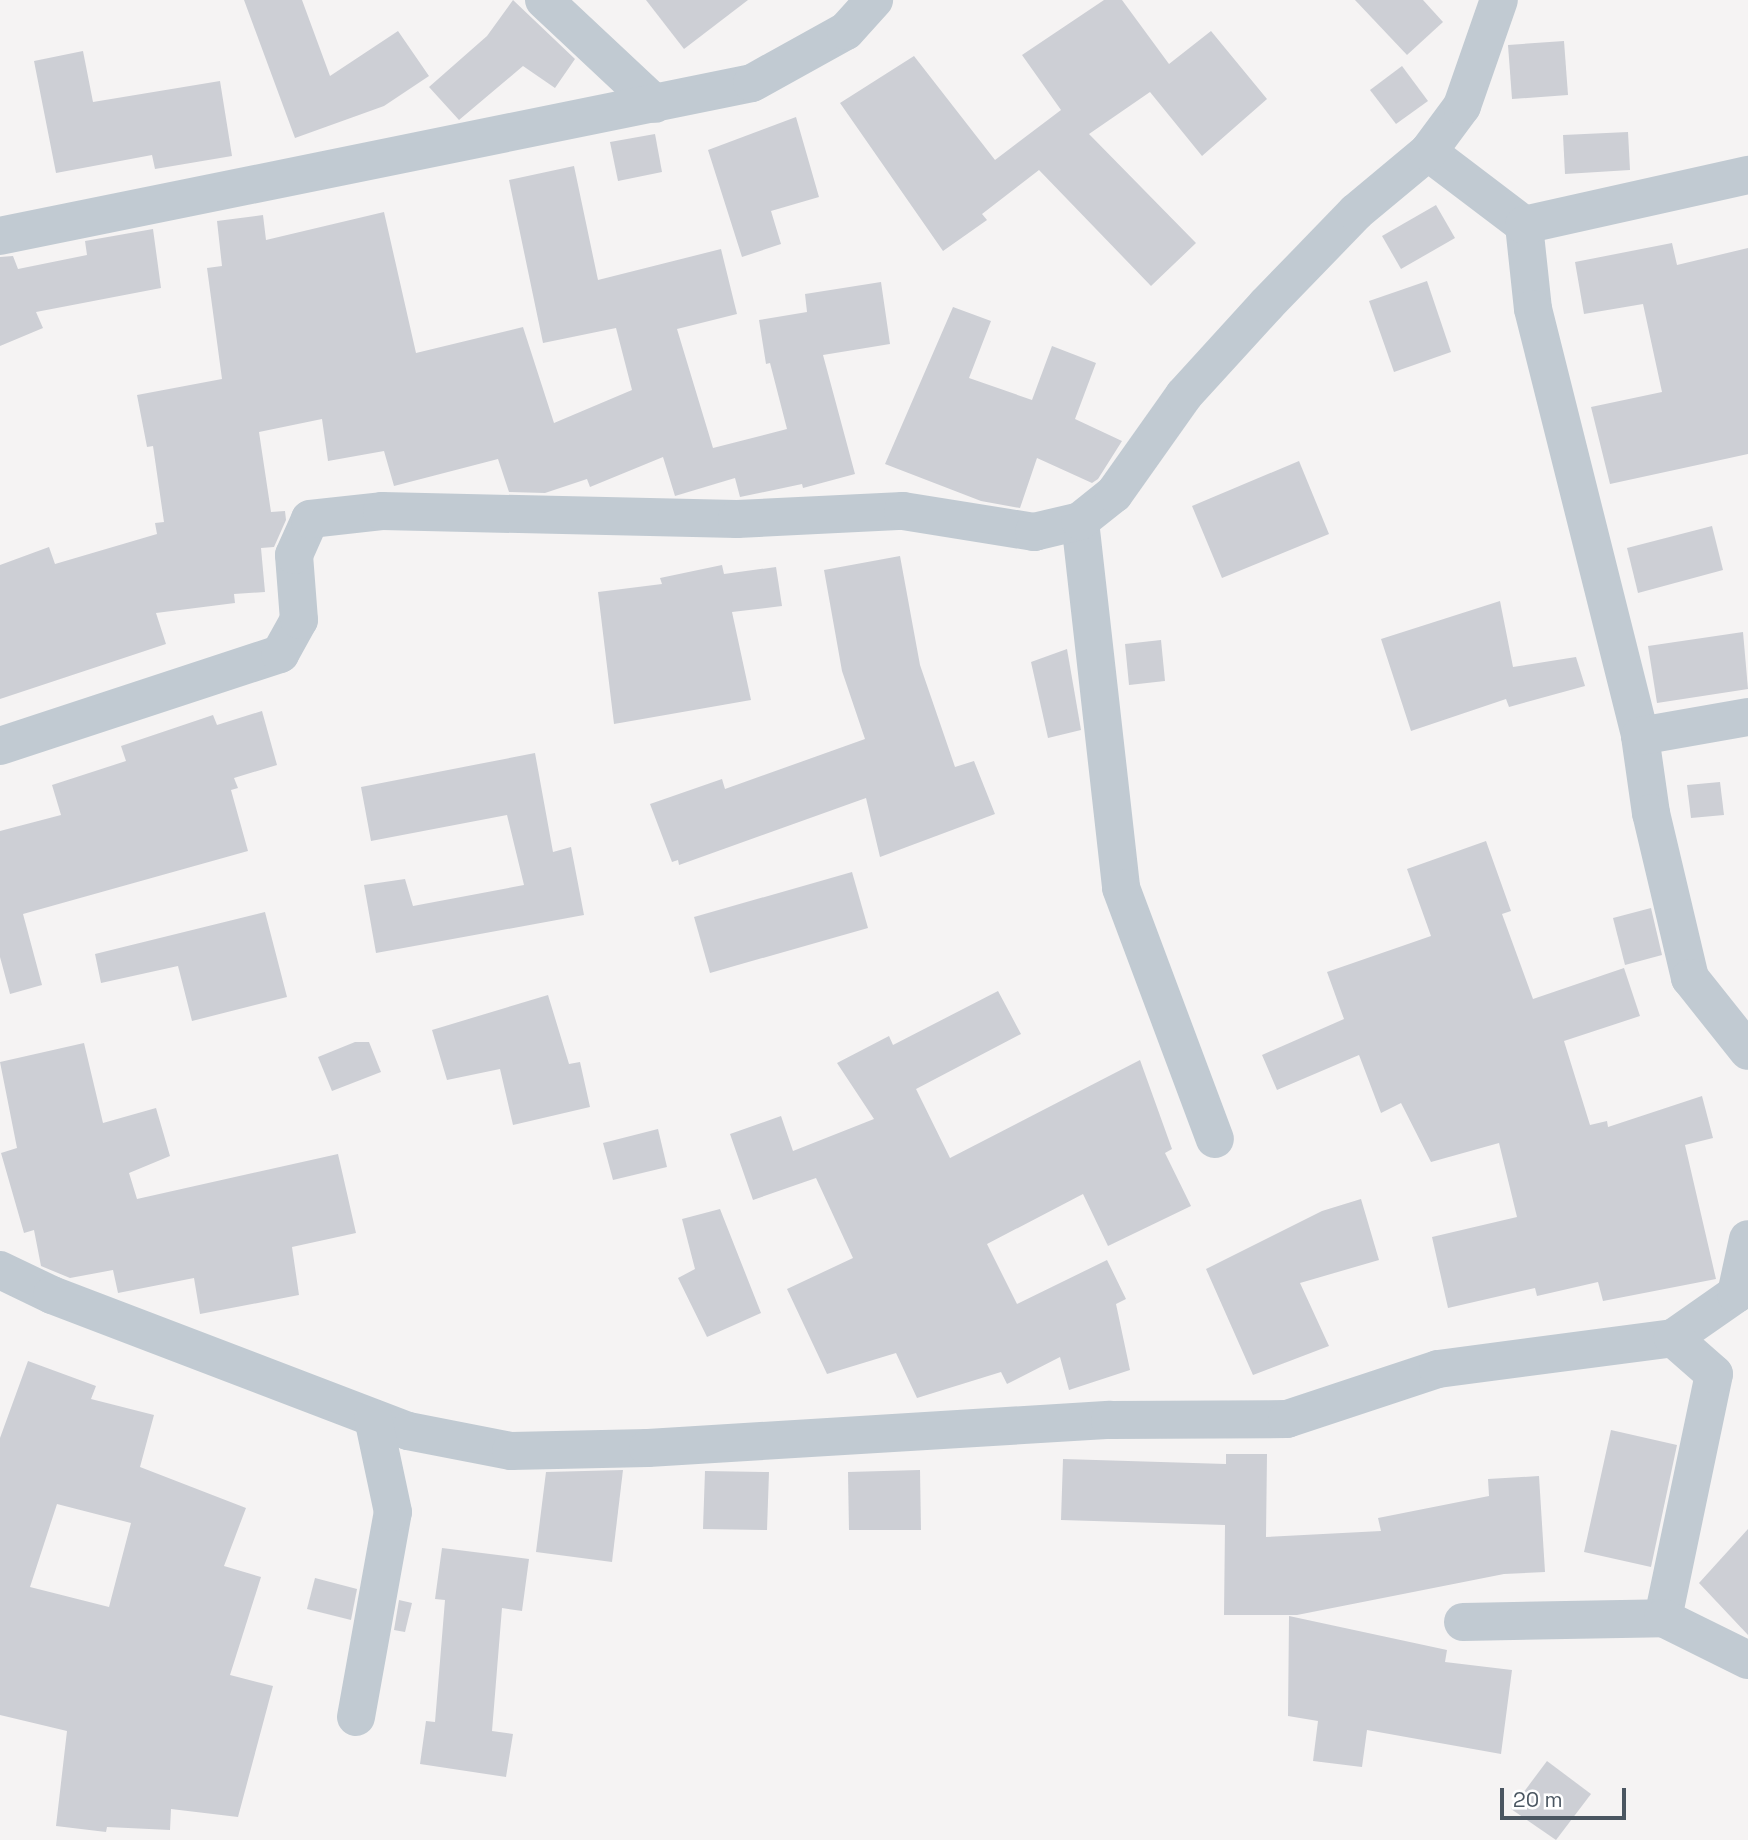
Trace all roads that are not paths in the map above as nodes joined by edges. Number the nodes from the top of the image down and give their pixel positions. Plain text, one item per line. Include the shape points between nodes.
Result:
1 (544, 0) edge
2 (874, 0) edge
3 (1499, 0) edge
4 (654, 104) junction
5 (1428, 152) junction
6 (1748, 175) edge
7 (1524, 225) junction
8 (0, 236) edge
9 (1080, 521) junction
10 (1748, 717) edge
11 (1640, 736) junction
12 (0, 746) edge
13 (1748, 1051) edge
14 (1215, 1139) dead end
15 (1748, 1239) edge
16 (0, 1270) edge
17 (1673, 1338) junction
18 (373, 1418) junction
19 (1663, 1618) junction
20 (1463, 1622) dead end
21 (1748, 1660) edge
22 (356, 1717) dead end

1 - 4 street
2 - 4 street via 846,31 752,83
3 - 5 street via 1462,106
4 - 8 street
5 - 7 street
5 - 9 street via 1356,212 1267,304 1184,395 1114,494
6 - 7 street
7 - 11 street via 1533,309
9 - 12 street via 1034,532 903,511 737,519 382,511 310,519 294,555 299,620 280,654
9 - 14 street via 1121,888
10 - 11 street
11 - 13 street via 1651,813 1690,978
15 - 17 street via 1736,1294
16 - 18 street via 52,1295
17 - 18 street via 1438,1369 1287,1419 1110,1420 648,1448 511,1451 408,1431
17 - 19 street via 1714,1374
18 - 22 street via 393,1512
19 - 20 street
19 - 21 street

